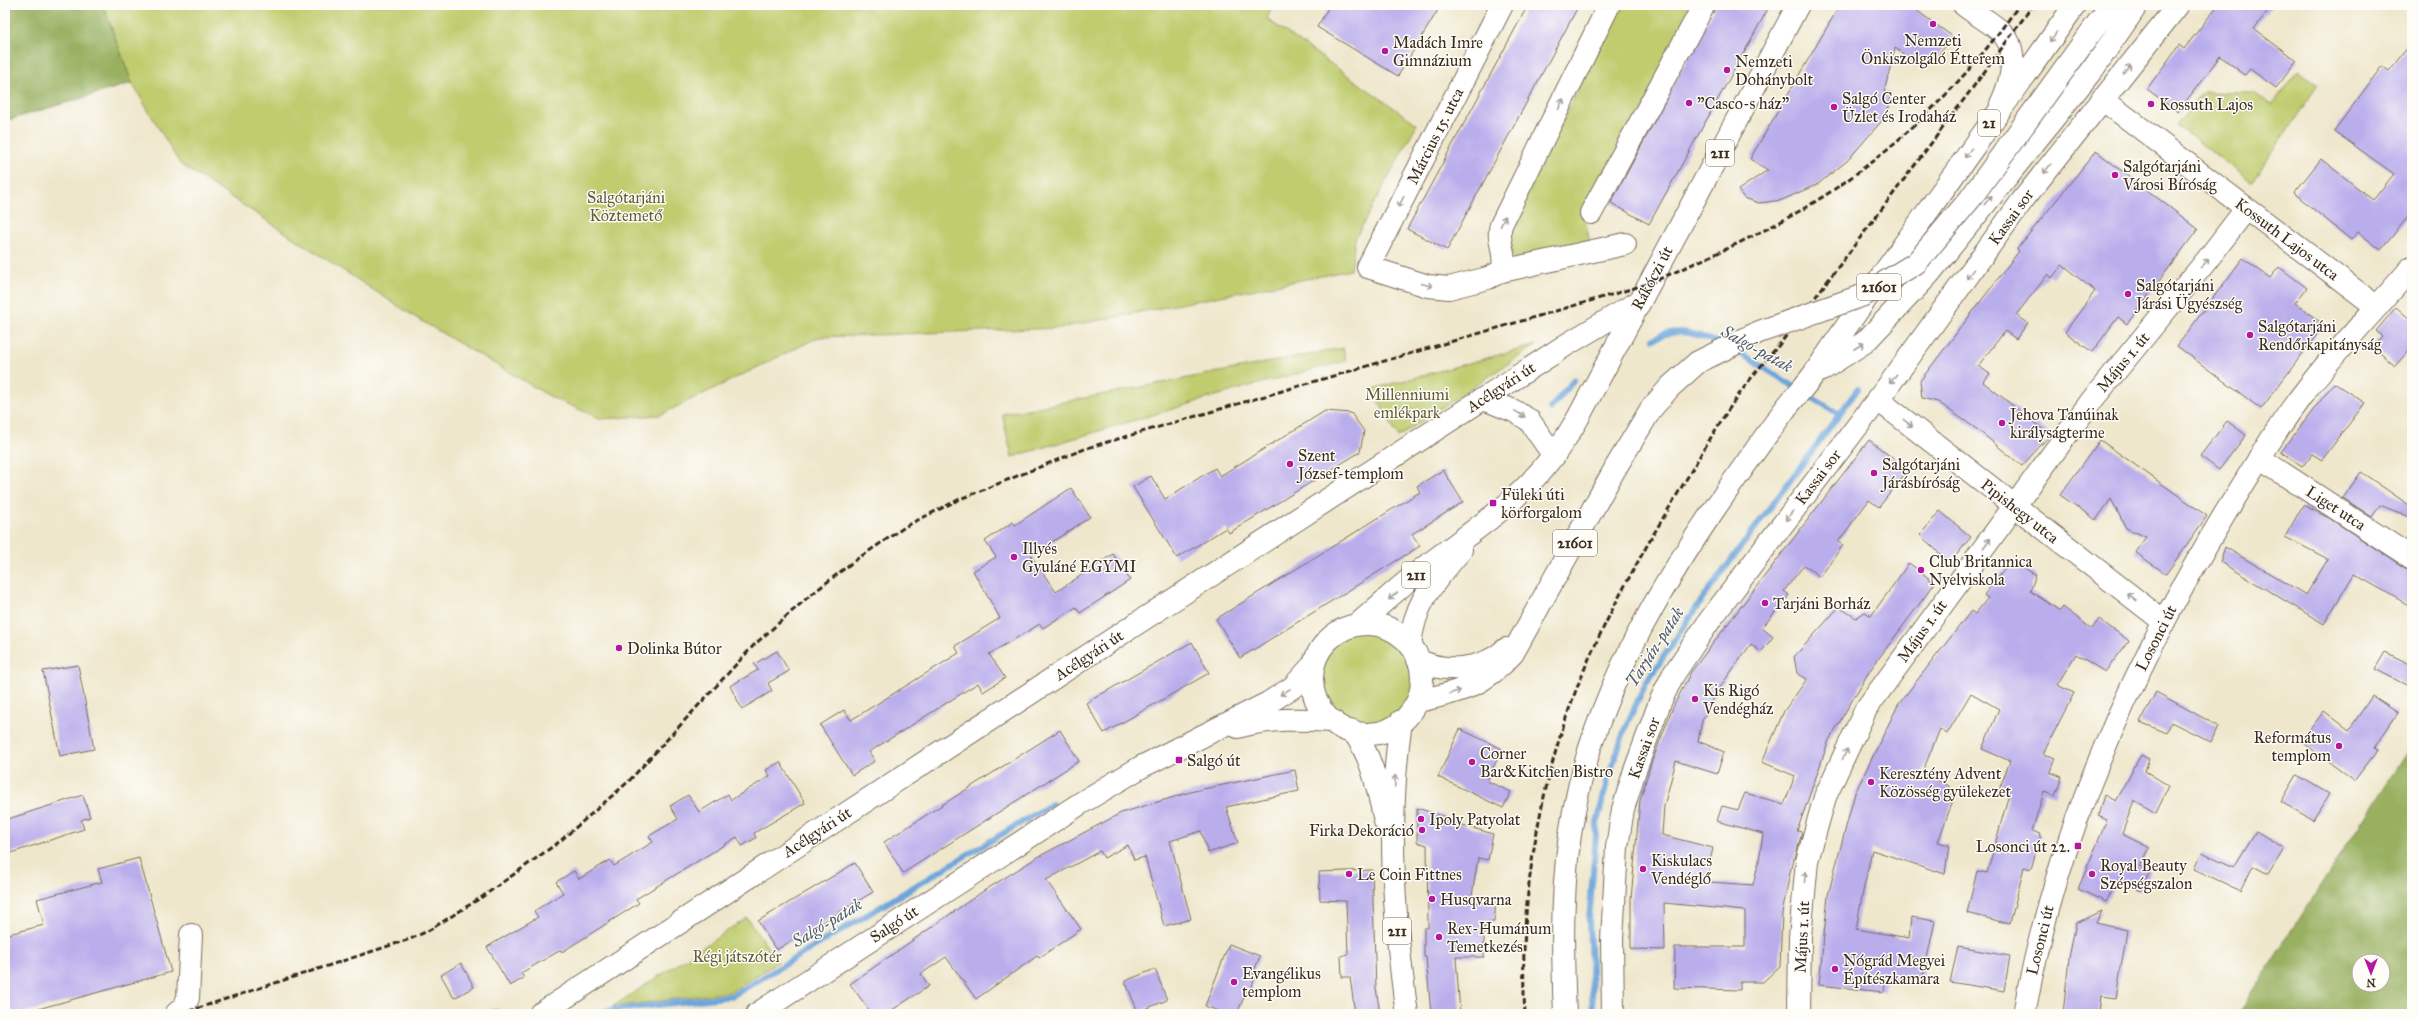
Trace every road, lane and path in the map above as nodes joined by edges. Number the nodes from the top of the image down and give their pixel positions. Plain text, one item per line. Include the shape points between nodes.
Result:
1 (1502, 5) edge
2 (1609, 5) edge
3 (1704, 5) edge
4 (1798, 5) edge
5 (2075, 5) edge
6 (2110, 5) edge
7 (2138, 5) edge
8 (2178, 5) edge
9 (1975, 9) edge
10 (2093, 69) junction
11 (2069, 99) junction
12 (2102, 99) junction
13 (1999, 109) junction
14 (2246, 209) junction
15 (1591, 212) dead end
16 (1625, 244) dead end
17 (2412, 266) edge
18 (1502, 271) junction
19 (1640, 301) junction
20 (2377, 307) junction
21 (1814, 374) junction
22 (1484, 399) junction
23 (1877, 399) junction
24 (1554, 456) junction
25 (2259, 458) junction
26 (2014, 507) junction
27 (1478, 529) junction
28 (2412, 558) edge
29 (1533, 619) junction
30 (2163, 621) junction
31 (1357, 625) junction
32 (1414, 652) junction
33 (1313, 665) junction
34 (1418, 701) junction
35 (1332, 721) junction
36 (1401, 721) junction
37 (1353, 732) junction
38 (1197, 738) junction
39 (1391, 848) junction
40 (191, 935) dead end
41 (176, 1014) edge
42 (540, 1014) edge
43 (758, 1014) edge
44 (1407, 1014) edge
45 (1565, 1014) edge
46 (1613, 1014) edge
47 (1799, 1014) edge
48 (2024, 1014) edge

1 -> 18 street, Március 15. utca via 1368,267 1428,286 1449,288 1488,278
18 -> 2 street via 1504,260 1501,225
3 - 15 street
4 - 19 street, Rákóczi út / 211
5 -> 13 street, 21
6 - 29 street, 21601, bridge via 1970,199 1916,263 1864,296 1759,332 1698,362 1670,386 1651,409 1616,467
7 - 10 street, 21
12 -> 8 street, Kassai sor
9 - 13 street via 2000,31 2011,48 2010,86
10 - 11 street, 21
10 - 12 street
11 - 12 street
21 -> 11 street, 21 via 1865,342 1929,274
12 - 14 street, Kossuth Lajos utca
12 -> 23 street, Kassai sor via 2022,201
13 -> 21 street, 21
14 - 20 street, Kossuth Lajos utca
26 -> 14 street, Május 1. út via 2092,400
16 - 18 street
17 - 20 street, Losonci út
19 - 22 street, Acélgyári út
19 - 24 street, Rákóczi út / 211 via 1578,418
20 - 25 street, Losonci út via 2305,391
21 - 45 street, 21 via 1785,409 1654,604 1614,682 1591,747 1574,809 1565,869 1562,945
22 -> 24 street via 1529,420
22 - 42 street, Acélgyári út
23 -> 26 street, Pipishegy utca
23 -> 46 street, Kassai sor via 1710,620 1673,675 1660,702 1623,809 1617,847 1612,940
24 - 27 street, Rákóczi út / 211 via 1508,505
25 - 28 street, Liget utca
25 - 30 street, Losonci út
30 -> 26 street, Pipishegy utca
47 -> 26 street, Május 1. út via 1800,937 1806,861 1825,797 1866,709 1924,626
27 -> 31 street, 211 via 1428,564
27 - 32 street, 211 via 1425,594 1412,628
29 - 32 street, 21601 via 1503,652 1483,663 1452,668 1433,666
34 -> 29 street, 21601 via 1460,690 1493,674 1513,653
30 - 48 street, Losonci út via 2116,716 2061,866 2035,954
31 - 32 street, 211 via 1367,623 1385,626 1401,635
31 - 33 street, 211 via 1349,626 1333,635 1320,648
32 - 34 street, 211 via 1422,683
33 - 35 street, 211 via 1312,683 1316,701
33 -> 38 street via 1293,687 1268,703
34 - 36 street, 211 via 1408,716
35 - 37 street, 211
35 - 38 street via 1260,721
36 - 37 street, 211 via 1376,733
39 -> 36 street, 211
37 - 39 street, 211 via 1362,745 1376,780
38 - 43 street, Salgó út via 1141,767 1082,803
39 - 44 street, 211 via 1396,928
40 - 41 street via 188,998 184,1007

